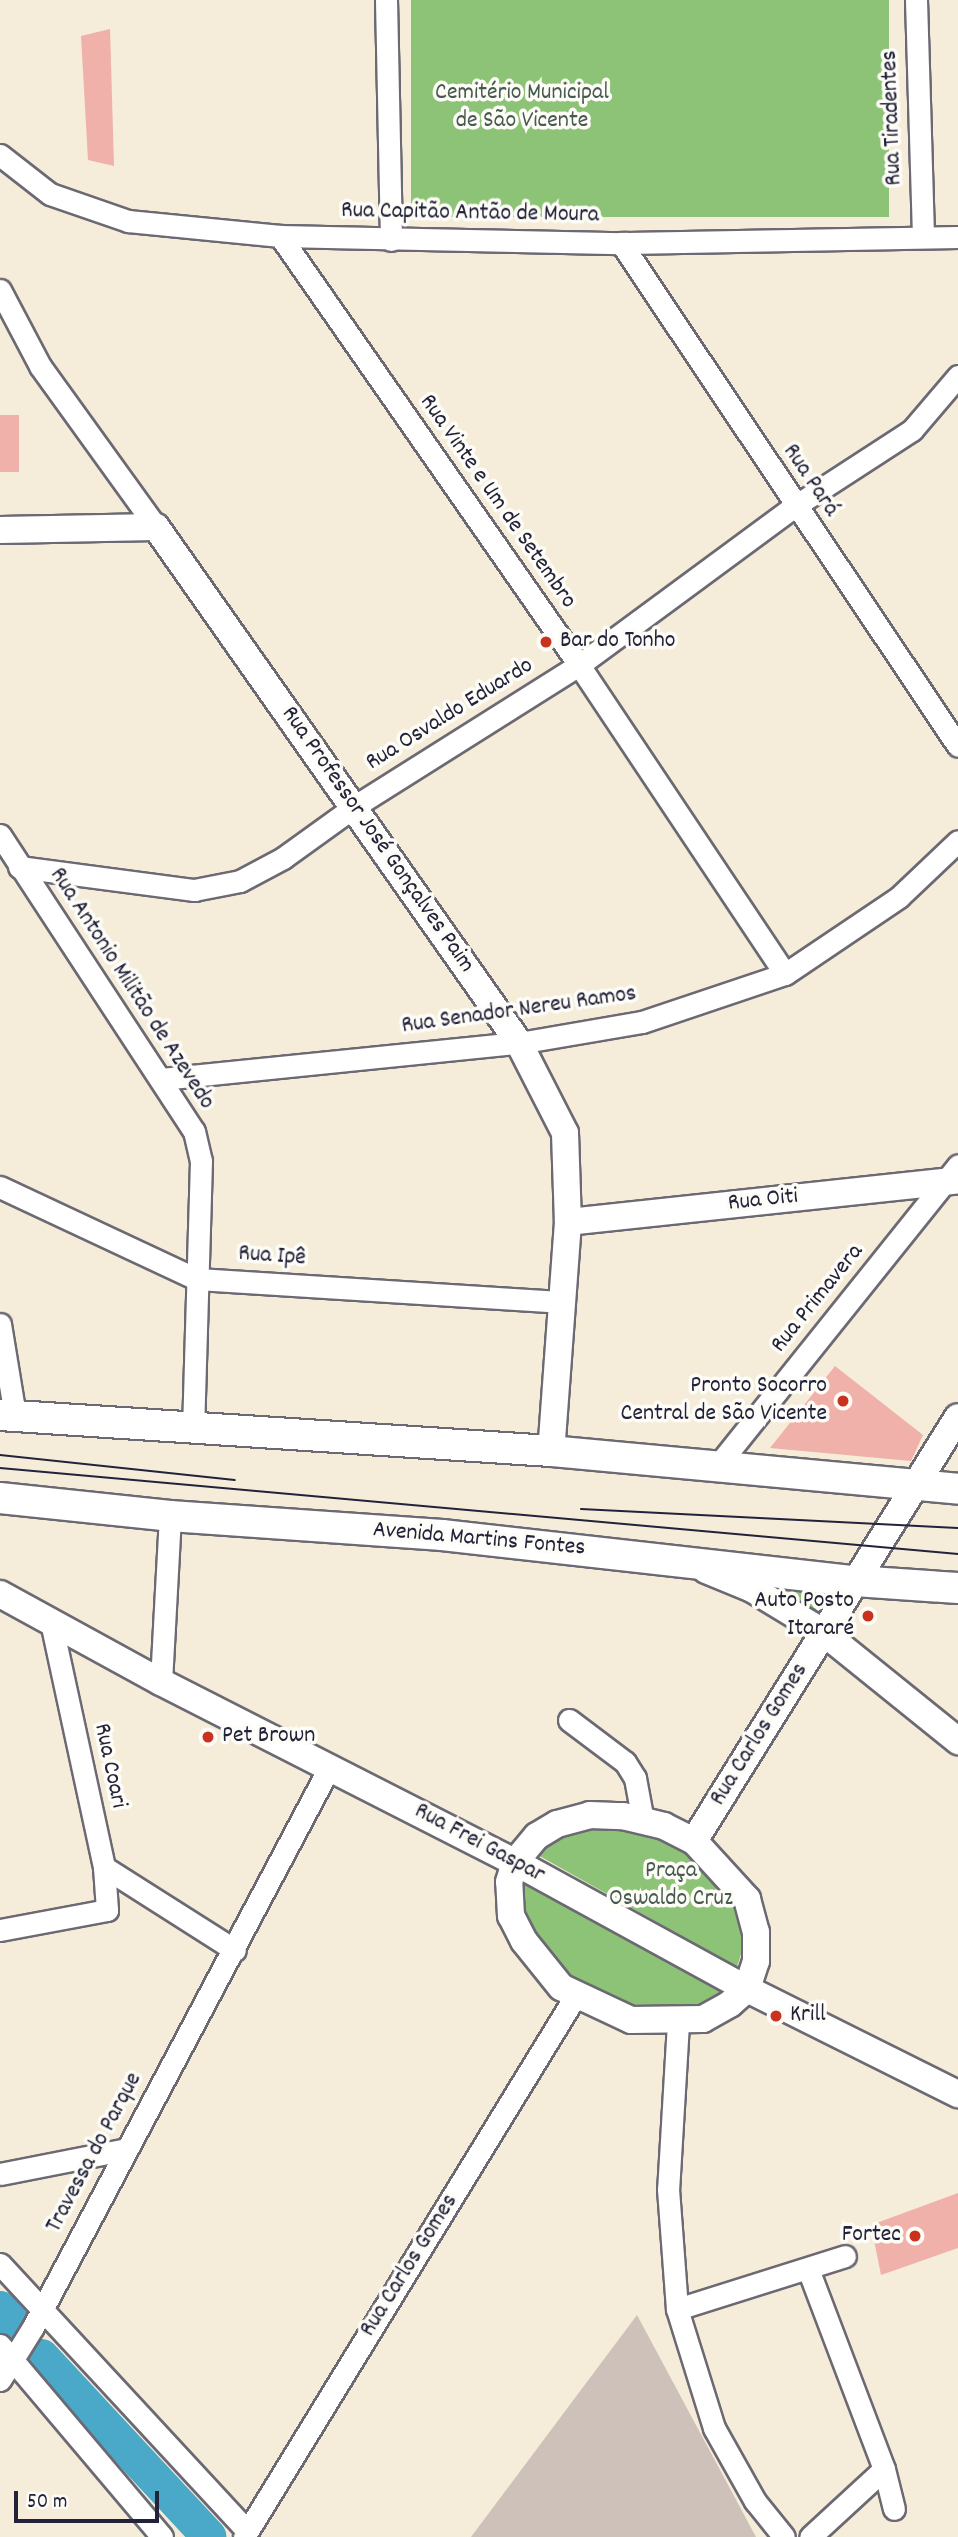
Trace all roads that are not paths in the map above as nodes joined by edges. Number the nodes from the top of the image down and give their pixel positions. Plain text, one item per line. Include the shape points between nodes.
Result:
1 (386, 0) edge
2 (916, 0) edge
3 (0, 155) edge
4 (923, 234) junction
5 (280, 236) junction
6 (958, 237) edge
7 (391, 240) junction
8 (621, 243) junction
9 (0, 290) edge
10 (958, 376) edge
11 (795, 506) junction
12 (156, 527) junction
13 (0, 530) edge
14 (579, 664) junction
15 (958, 746) edge
16 (355, 806) junction
17 (0, 835) edge
18 (958, 841) edge
19 (19, 867) junction
20 (785, 974) junction
21 (519, 1042) junction
22 (162, 1079) junction
23 (954, 1175) edge
24 (0, 1187) edge
25 (568, 1222) junction
26 (196, 1279) junction
27 (561, 1302) junction
28 (0, 1324) edge
29 (8, 1415) edge
30 (958, 1417) edge
31 (193, 1429) junction
32 (551, 1451) junction
33 (718, 1465) junction
34 (914, 1484) junction
35 (958, 1489) edge
36 (0, 1498) edge
37 (170, 1516) junction
38 (679, 1559) junction
39 (855, 1581) junction
40 (958, 1588) edge
41 (0, 1594) edge
42 (51, 1622) junction
43 (823, 1632) junction
44 (161, 1682) junction
45 (569, 1720) dead end
46 (958, 1741) edge
47 (330, 1766) junction
48 (643, 1821) junction
49 (694, 1841) junction
50 (514, 1862) junction
51 (104, 1867) junction
52 (0, 1930) edge
53 (235, 1950) junction
54 (747, 1989) junction
55 (576, 1996) junction
56 (678, 2023) junction
57 (958, 2094) edge
58 (127, 2149) junction
59 (0, 2174) edge
60 (845, 2256) dead end
61 (0, 2264) edge
62 (808, 2270) junction
63 (677, 2309) junction
64 (37, 2319) junction
65 (11, 2351) edge
66 (0, 2380) edge
67 (884, 2469) junction
68 (894, 2509) dead end
69 (246, 2534) edge
70 (162, 2537) edge
71 (784, 2537) edge
72 (810, 2537) edge

1 - 7 street
2 - 4 street, Rua Tiradentes
3 - 5 street, Rua Capitão Antão de Moura via 50,194 128,221
4 - 6 street, Rua Capitão Antão de Moura
4 - 8 street, Rua Capitão Antão de Moura
5 - 7 street, Rua Capitão Antão de Moura
5 - 14 street, Rua Vinte e Um de Setembro
7 - 8 street, Rua Capitão Antão de Moura
8 - 11 street, Rua Pará
9 - 12 street, Rua Professor José Gonçalves Paim via 40,366
10 - 11 street, Rua Osvaldo Eduardo via 912,430
11 - 14 street, Rua Osvaldo Eduardo
11 - 15 street, Rua Pará
12 - 13 street
12 - 16 street, Rua Professor José Gonçalves Paim
14 - 16 street, Rua Osvaldo Eduardo
14 - 20 street, Rua Vinte e Um de Setembro
16 - 19 street, Rua Osvaldo Eduardo via 283,858 240,881 217,886 194,890
16 - 21 street, Rua Professor José Gonçalves Paim
17 - 19 street, Rua Antonio Militão de Azevedo
18 - 20 street, Rua Senador Nereu Ramos via 899,897
19 - 22 street, Rua Antonio Militão de Azevedo
20 - 21 street, Rua Senador Nereu Ramos via 642,1022
21 - 22 street, Rua Senador Nereu Ramos
21 - 25 street, Rua Professor José Gonçalves Paim via 565,1133
22 - 26 street, Rua Antonio Militão de Azevedo via 194,1131 201,1161
23 - 25 street, Rua Oiti
23 - 33 street, Rua Primavera
24 - 26 street, Rua Ipê
25 - 27 street, Rua Professor José Gonçalves Paim
26 - 27 street, Rua Ipê
26 - 31 street, Rua Antonio Militão de Azevedo
27 - 32 street, Rua Professor José Gonçalves Paim
28 - 29 street
29 - 31 main road
30 - 34 street, Rua Carlos Gomes
31 - 32 main road
32 - 33 main road
33 - 34 main road
34 - 35 main road
34 - 39 street, Rua Carlos Gomes
36 - 37 main road, Avenida Martins Fontes
37 - 38 main road, Avenida Martins Fontes via 442,1535
37 - 44 street
38 - 39 main road, Avenida Martins Fontes
38 - 43 street via 752,1588
39 - 40 main road, Avenida Martins Fontes
39 - 43 street, Rua Carlos Gomes
41 - 42 street, Rua Frei Gaspar
42 - 44 street, Rua Frei Gaspar
42 - 51 street, Rua Coari
43 - 46 street
43 - 49 street, Rua Carlos Gomes
44 - 47 street, Rua Frei Gaspar
45 - 48 street via 625,1762 635,1778
47 - 50 street, Rua Frei Gaspar
47 - 53 street, Travessa do Parque
48 - 49 street
48 - 50 street via 590,1815 556,1824 537,1836
49 - 54 street via 747,1899 756,1932 756,1961
50 - 54 street, Rua Frei Gaspar
50 - 55 street via 509,1882 511,1916 542,1966
51 - 52 street, Rua Coari via 107,1910 96,1916
51 - 53 street
53 - 58 street, Travessa do Parque
54 - 56 street via 703,2019
54 - 57 street, Rua Frei Gaspar
55 - 56 street via 631,2020
55 - 69 street, Rua Carlos Gomes
56 - 63 street via 668,2189
58 - 59 street
58 - 64 street, Travessa do Parque
60 - 62 street
61 - 64 street
62 - 63 street
62 - 67 street
63 - 71 street via 714,2428 755,2501
64 - 65 street, Travessa do Parque
64 - 69 street
65 - 66 street, Travessa do Parque
65 - 70 street
67 - 68 street
67 - 72 street

